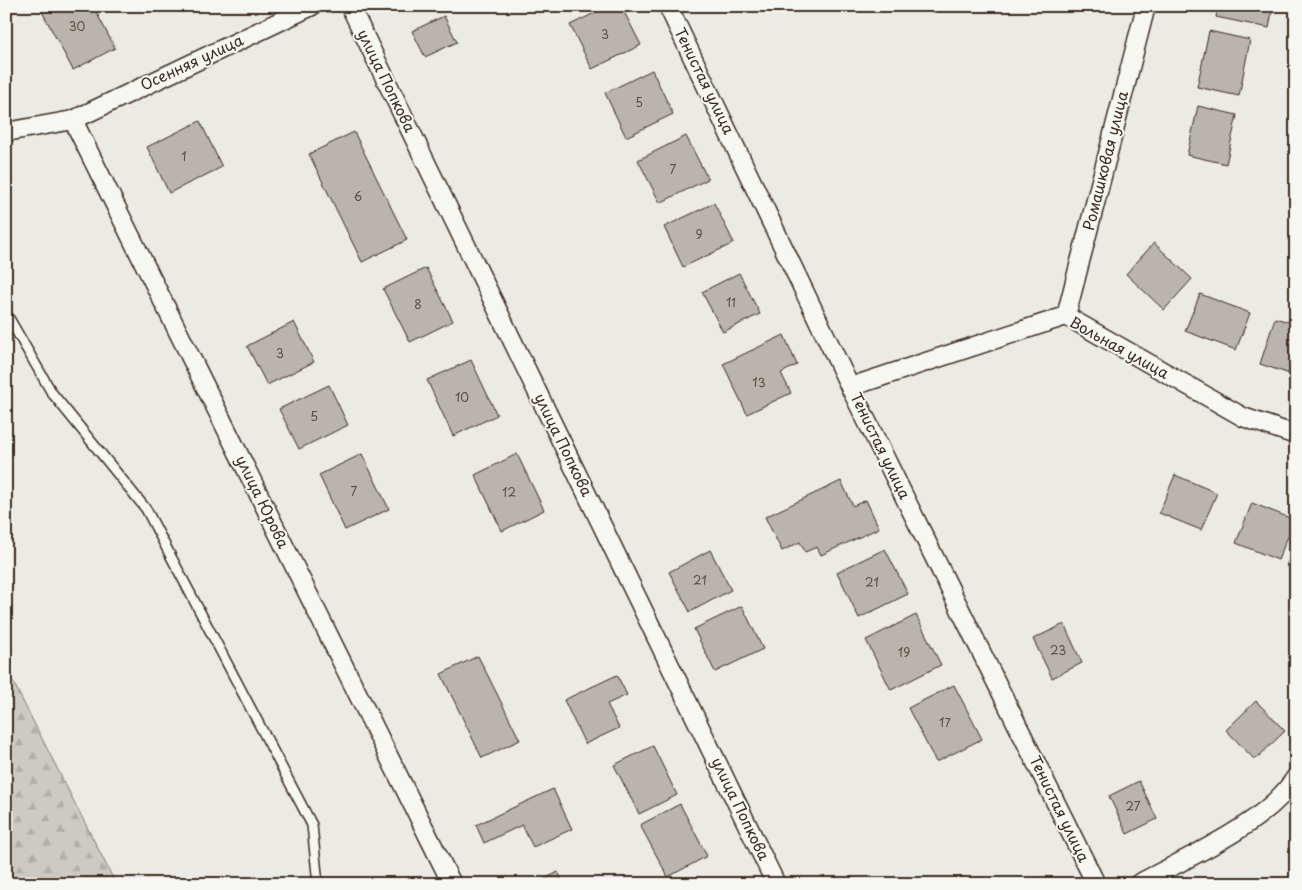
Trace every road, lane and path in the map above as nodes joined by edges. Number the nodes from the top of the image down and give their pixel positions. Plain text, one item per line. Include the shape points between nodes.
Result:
1 (312, 6) edge
2 (350, 6) edge
3 (668, 6) edge
4 (1146, 6) edge
5 (73, 120) junction
6 (6, 132) edge
7 (6, 313) edge
8 (1066, 316) junction
9 (850, 387) junction
10 (1296, 434) edge
11 (1296, 777) edge
12 (318, 884) edge
13 (452, 884) edge
14 (776, 884) edge
15 (1096, 884) edge
16 (1138, 884) edge

1 - 5 street, Осенняя улица
2 - 14 street, улица Попкова
3 - 9 street, Тенистая улица
4 - 8 street, Ромашковая улица
5 - 6 street, Осенняя улица
5 - 13 street, улица Юрова
7 - 12 lane via 52,393 146,509 312,824
8 - 9 street, Вольная улица
8 - 10 street, Вольная улица via 1243,418
9 - 15 street, Тенистая улица
11 - 16 street via 1285,794 1231,835

